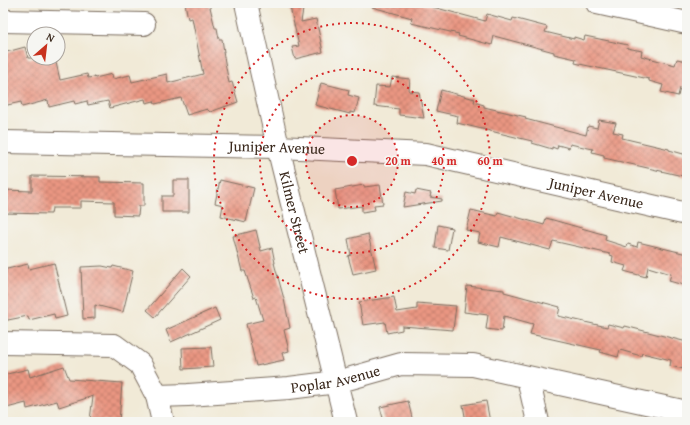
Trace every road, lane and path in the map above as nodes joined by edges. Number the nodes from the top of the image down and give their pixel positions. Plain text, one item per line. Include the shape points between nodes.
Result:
1 (246, 3) edge
2 (597, 3) edge
3 (3, 20) edge
4 (687, 23) edge
5 (144, 24) dead end
6 (3, 142) edge
7 (278, 148) junction
8 (687, 214) edge
9 (3, 343) edge
10 (528, 378) junction
11 (337, 382) junction
12 (157, 396) junction
13 (687, 412) edge
14 (163, 422) edge
15 (346, 422) edge
16 (538, 422) edge

1 - 7 street, Kilmer Street
2 - 4 street
3 - 5 street
6 - 7 street, Juniper Avenue
7 - 8 street, Juniper Avenue via 426,154
7 - 11 street, Kilmer Street
9 - 12 street via 114,345 140,364
10 - 11 street, Poplar Avenue via 473,365 401,364
10 - 13 street, Poplar Avenue
10 - 16 street
11 - 12 street, Poplar Avenue via 289,388
11 - 15 street, Kilmer Street
12 - 14 street

